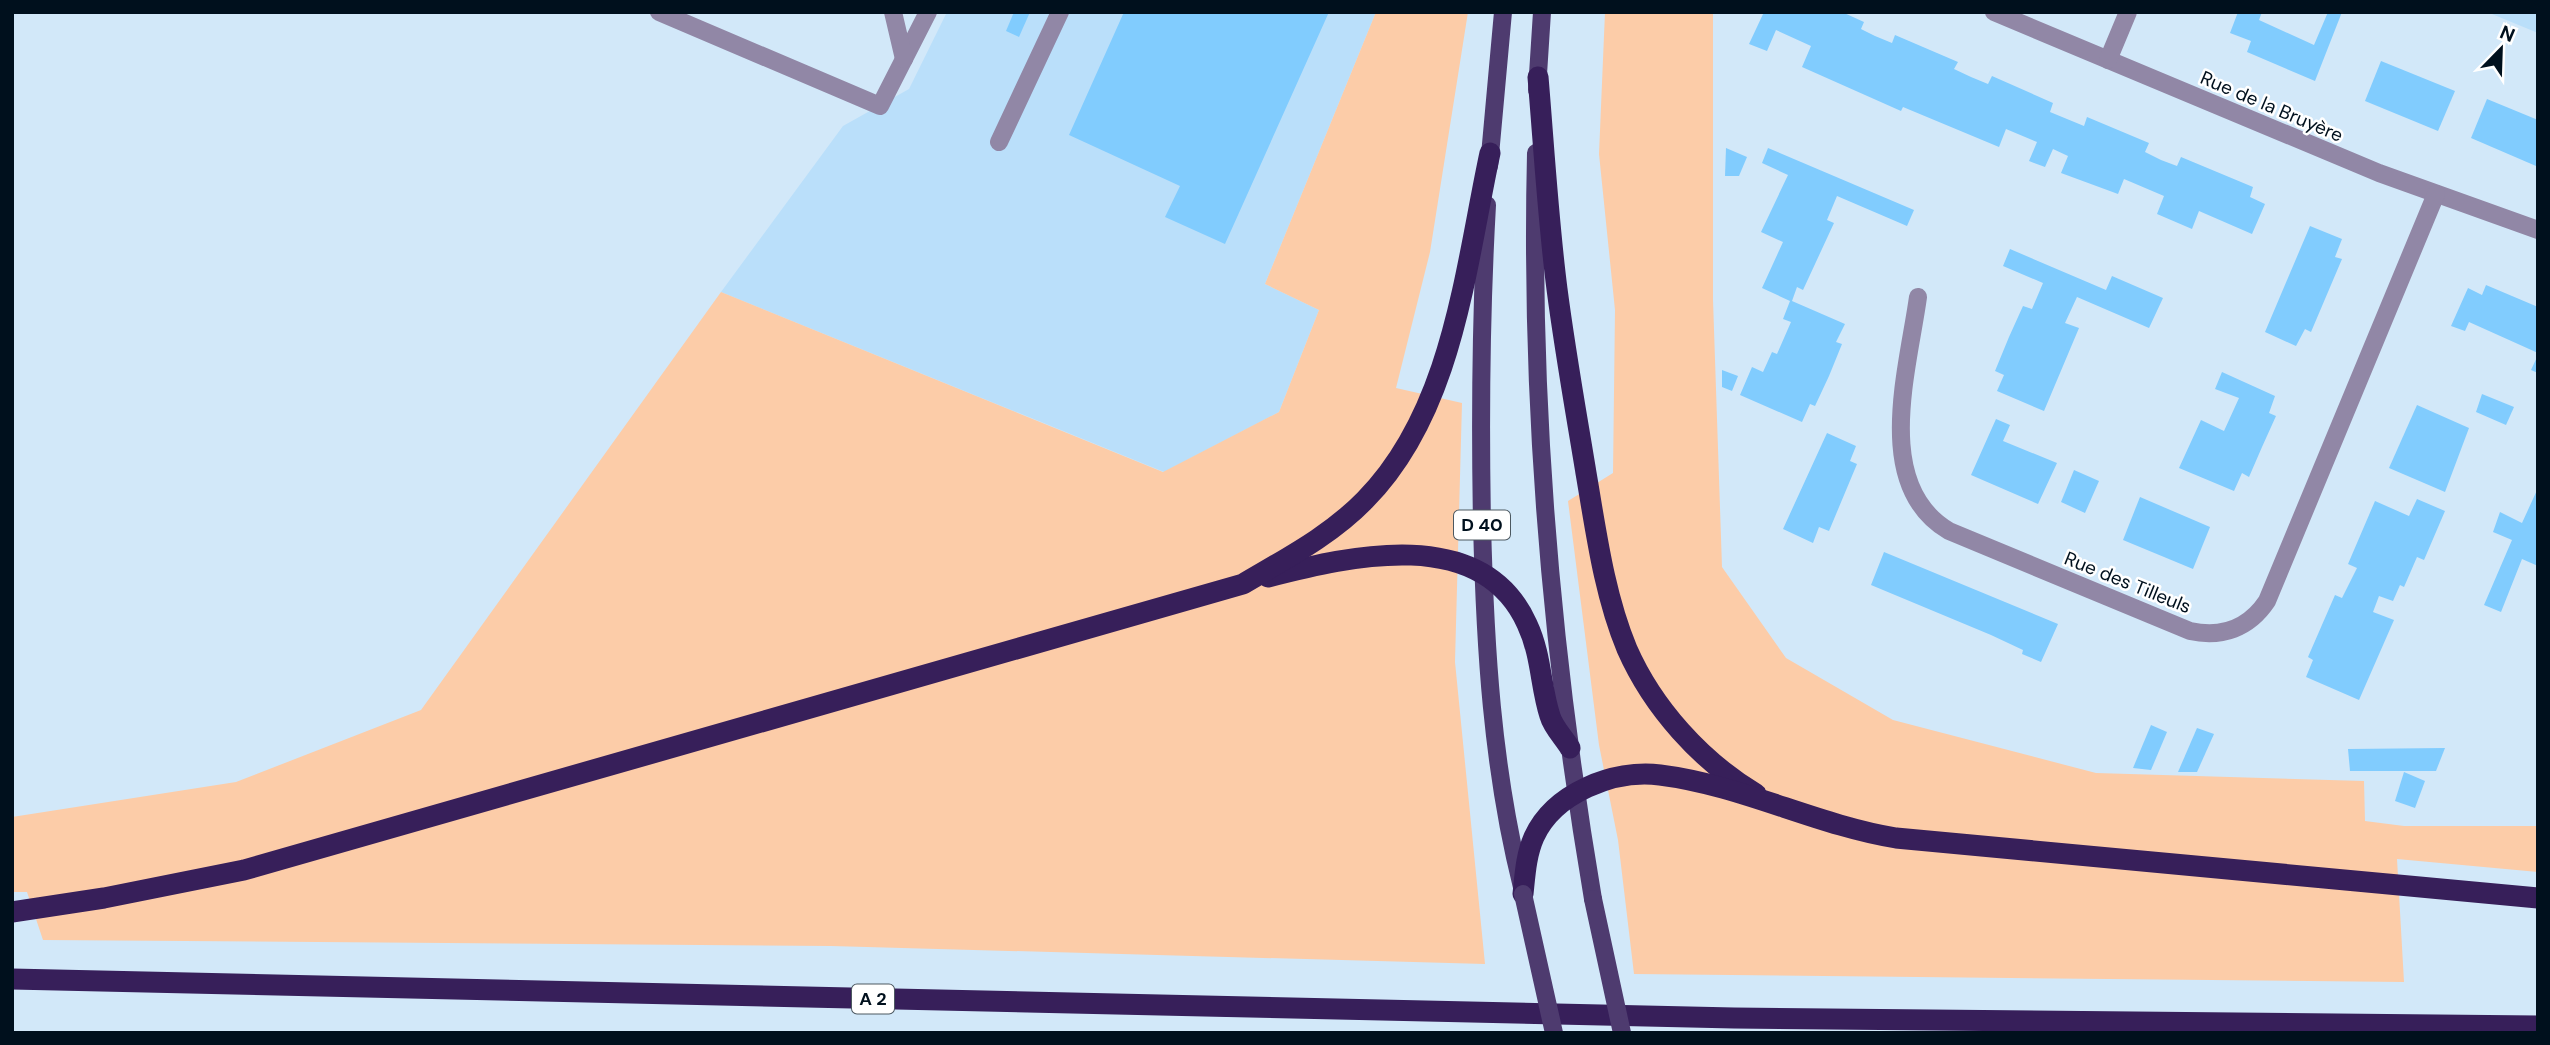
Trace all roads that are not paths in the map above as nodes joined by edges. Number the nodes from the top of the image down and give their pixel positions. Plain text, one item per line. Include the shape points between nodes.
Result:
1 (659, 12) edge
2 (893, 12) edge
3 (928, 12) edge
4 (1060, 12) edge
5 (1503, 12) edge
6 (1542, 12) edge
7 (1994, 12) edge
8 (2128, 12) edge
9 (904, 59) junction
10 (2108, 60) junction
11 (1538, 77) junction
12 (999, 142) dead end
13 (1490, 153) junction
14 (2436, 194) junction
15 (2538, 230) edge
16 (1918, 297) dead end
17 (1483, 574) junction
18 (1243, 584) junction
19 (1570, 748) junction
20 (1576, 793) junction
21 (1777, 805) junction
22 (1523, 894) junction
23 (2538, 898) edge
24 (12, 912) edge
25 (12, 979) edge
26 (2538, 1026) edge
27 (1554, 1033) edge
28 (1622, 1033) edge

1 - 9 street via 880,106
2 - 9 street
3 - 9 street
4 - 12 street
5 - 13 main road, D 40
6 - 11 main road
7 - 10 street, Rue de la Bruyère
8 - 10 street
10 - 14 street, Rue de la Bruyère
11 - 19 main road via 1538,395 1545,511
11 - 21 highway via 1568,369 1617,619 1638,670 1689,740 1729,776
13 - 17 main road, D 40 via 1480,396
13 - 18 highway via 1448,341 1414,431 1367,499 1326,534
14 - 15 street, Rue de la Bruyère
14 - 16 street, Rue des Tilleuls via 2267,601 2247,622 2220,633 2190,631 1975,542 1933,522 1922,510 1907,481 1901,446
17 - 18 highway via 1439,558 1389,554 1347,558
17 - 19 highway via 1500,585 1527,622 1542,663 1550,718
17 - 22 main road, D 40 via 1499,779
18 - 24 highway via 244,870
19 - 20 main road
20 - 21 highway via 1616,779 1658,774
20 - 22 highway via 1534,836
20 - 28 main road, bridge
21 - 23 highway via 1846,828 1896,838
22 - 27 main road, D 40, bridge
25 - 26 highway, A 2 via 1734,1018

